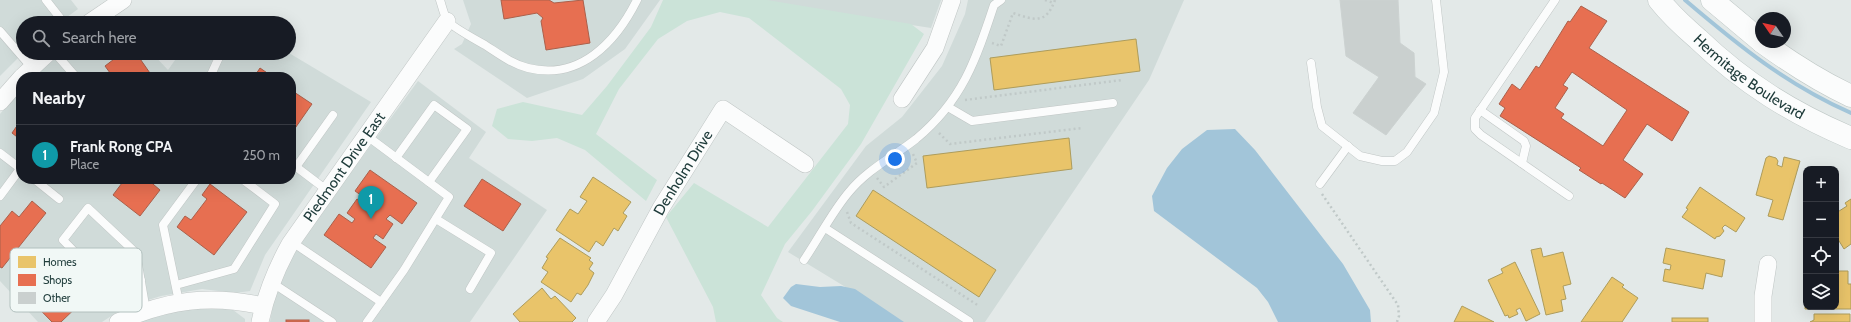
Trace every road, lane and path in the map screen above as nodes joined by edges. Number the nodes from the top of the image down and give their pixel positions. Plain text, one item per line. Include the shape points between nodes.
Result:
1 (46, 0) edge
2 (123, 0) edge
3 (440, 0) edge
4 (637, 0) edge
5 (952, 0) edge
6 (1045, 0) edge
7 (1436, 0) edge
8 (1659, 0) edge
9 (1712, 0) edge
10 (1552, 1) edge
11 (996, 2) edge
12 (1054, 2) edge
13 (59, 16) edge
14 (99, 16) edge
15 (447, 21) junction
16 (0, 31) edge
17 (1755, 37) edge
18 (1770, 48) edge
19 (990, 50) dead end
20 (41, 60) edge
21 (61, 60) edge
22 (218, 60) edge
23 (1311, 63) dead end
24 (18, 72) edge
25 (30, 72) edge
26 (72, 72) edge
27 (212, 72) edge
28 (1122, 80) dead end
29 (16, 86) edge
30 (969, 94) dead end
31 (1851, 96) edge
32 (902, 99) dead end
33 (966, 100) junction
34 (0, 102) edge
35 (1113, 103) dead end
36 (948, 107) junction
37 (962, 107) dead end
38 (1480, 110) junction
39 (333, 115) dead end
40 (942, 128) dead end
41 (1082, 128) dead end
42 (938, 132) junction
43 (367, 136) junction
44 (933, 137) dead end
45 (1851, 138) edge
46 (1348, 146) junction
47 (917, 151) dead end
48 (0, 153) edge
49 (396, 158) junction
50 (296, 162) edge
51 (1522, 163) junction
52 (806, 164) dead end
53 (16, 165) edge
54 (296, 167) edge
55 (16, 175) edge
56 (429, 182) junction
57 (872, 182) dead end
58 (41, 184) edge
59 (191, 184) edge
60 (249, 184) edge
61 (1320, 184) joint
62 (328, 191) junction
63 (0, 196) edge
64 (1569, 196) dead end
65 (59, 198) dead end
66 (847, 210) dead end
67 (436, 219) junction
68 (825, 228) junction
69 (292, 242) junction
70 (71, 248) edge
71 (131, 248) edge
72 (804, 260) dead end
73 (1768, 264) dead end
74 (271, 282) junction
75 (176, 285) junction
76 (142, 286) edge
77 (470, 289) dead end
78 (179, 302) junction
79 (381, 302) junction
80 (978, 306) dead end
81 (146, 311) junction
82 (262, 314) edge
83 (969, 321) edge
84 (118, 322) edge
85 (332, 322) edge
86 (367, 322) edge
87 (596, 322) edge
88 (1397, 322) edge
89 (1763, 322) edge

1 - 13 lane
2 - 14 street
3 - 15 lane
4 - 15 lane via 615,36 596,54 557,71 529,68 509,60
5 - 32 street via 935,48
6 - 12 path
7 - 46 lane via 1444,72 1434,113 1407,152 1395,161 1360,156
8 - 45 street, Hermitage Boulevard via 1667,11 1726,66 1770,98
9 - 17 street
10 - 38 lane
11 - 36 lane via 971,70
12 - 19 path via 1050,12 1040,19 1013,13 1001,46 992,43
15 - 43 street, Piedmont Drive East
16 - 24 lane
18 - 31 street via 1827,85
20 - 25 street
21 - 26 lane
22 - 27 lane
23 - 46 lane via 1322,126
28 - 33 path
29 - 34 street
30 - 33 path
33 - 37 path
35 - 36 lane via 972,121
36 - 68 lane via 915,140 874,168 849,191
38 - 51 lane via 1524,141 1526,146
38 - 51 lane via 1474,118 1476,129
39 - 50 lane
40 - 42 path
41 - 42 path via 950,144
42 - 44 path
43 - 49 lane
43 - 62 street, Piedmont Drive East
46 - 61 lane
47 - 57 path via 912,155 917,163 884,187 877,178
48 - 53 lane
49 - 56 lane
49 - 56 lane via 434,105 467,129
51 - 64 lane
52 - 87 street, Denholm Drive via 723,109 661,208 614,296
54 - 62 lane
55 - 63 lane
56 - 67 lane via 449,197
58 - 65 lane
59 - 75 lane via 163,225
60 - 75 lane via 275,204 234,269
61 - 88 path via 1320,191 1398,305
62 - 69 street, Piedmont Drive East
66 - 80 path via 852,223
67 - 77 lane via 491,253
67 - 79 lane
68 - 72 lane
68 - 83 lane
69 - 74 street, Piedmont Drive East via 278,264
69 - 79 lane
70 - 71 lane via 63,240 88,208
73 - 89 street via 1763,296
74 - 82 street, Piedmont Drive East
74 - 85 lane
75 - 78 lane
76 - 81 lane
78 - 81 street
78 - 82 street via 215,299 242,301
79 - 86 lane
81 - 84 street

